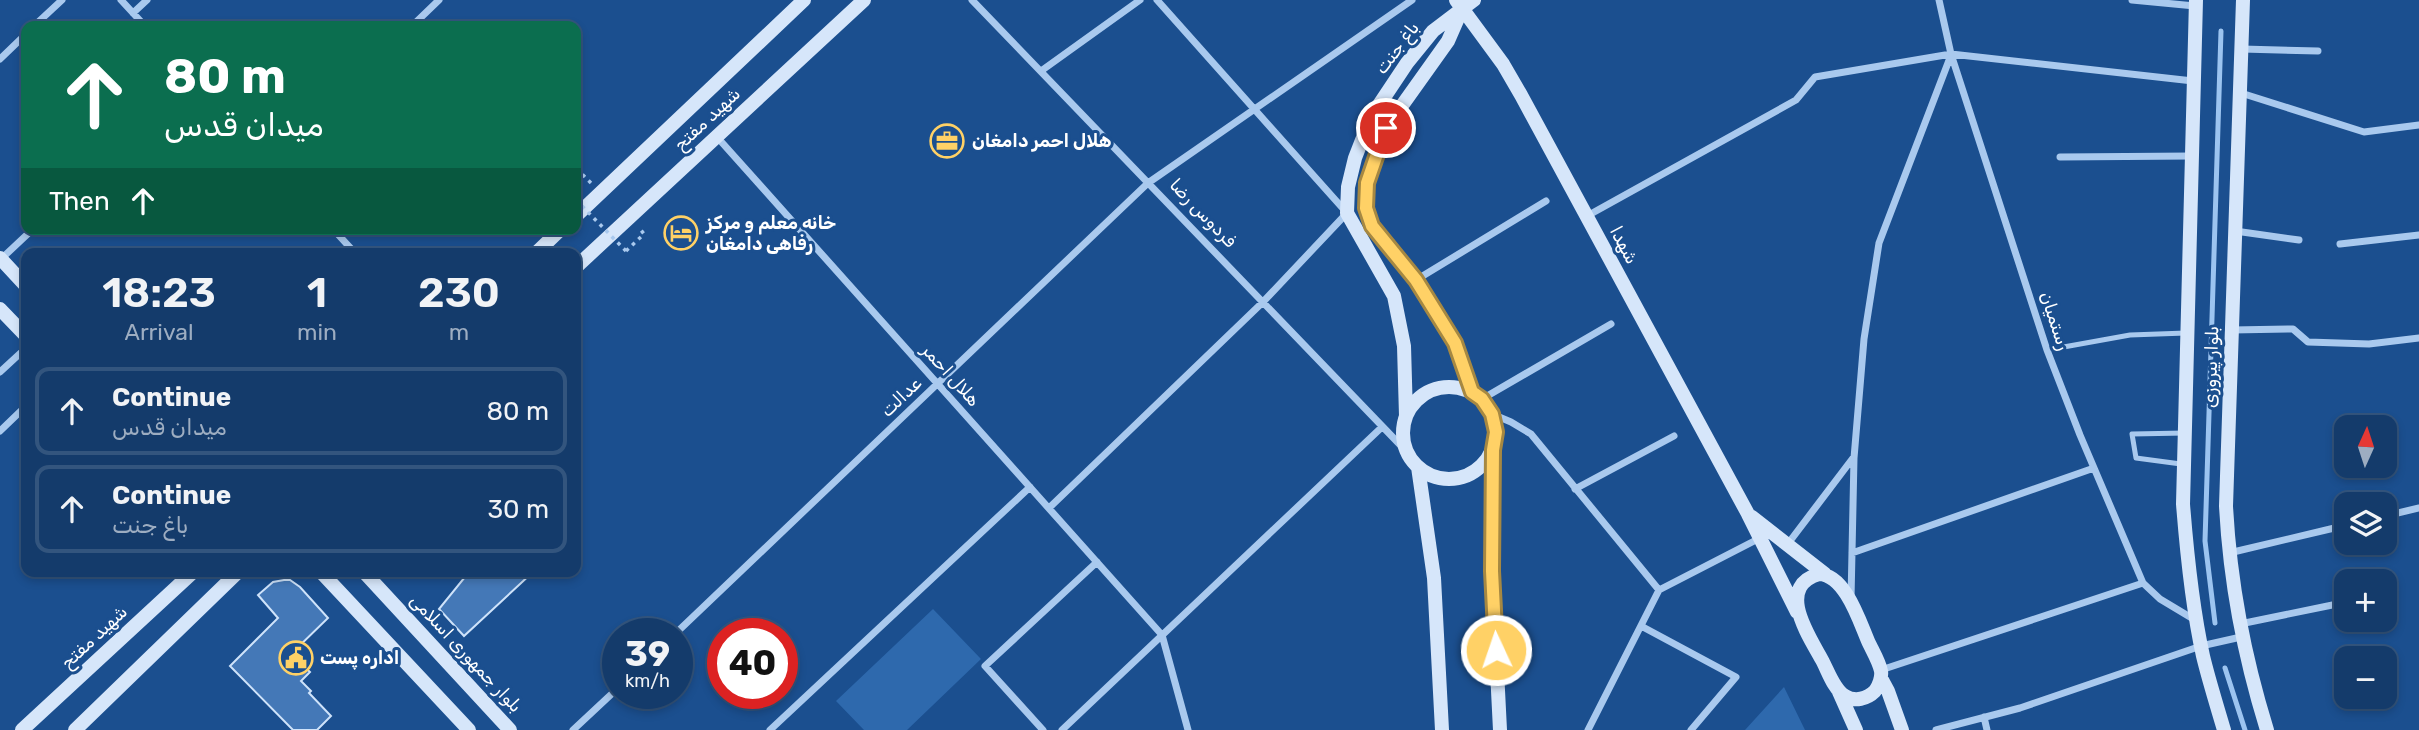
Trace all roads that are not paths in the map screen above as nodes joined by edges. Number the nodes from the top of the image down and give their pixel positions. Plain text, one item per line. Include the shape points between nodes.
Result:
1 (62, 0) edge
2 (121, 0) edge
3 (147, 0) edge
4 (439, 0) edge
5 (804, 0) edge
6 (864, 0) edge
7 (972, 0) edge
8 (1140, 0) edge
9 (1157, 0) edge
10 (1412, 0) edge
11 (1939, 0) edge
12 (2132, 0) edge
13 (2243, 0) edge
14 (1464, 3) edge
15 (2195, 3) edge
16 (133, 13) junction
17 (39, 21) edge
18 (140, 21) edge
19 (417, 21) edge
20 (21, 39) edge
21 (2242, 49) junction
22 (2318, 51) dead end
23 (1951, 54) junction
24 (0, 59) edge
25 (1041, 71) junction
26 (2193, 81) junction
27 (2240, 93) junction
28 (1254, 109) junction
29 (2419, 125) edge
30 (716, 136) junction
31 (2191, 156) junction
32 (2060, 157) dead end
33 (1148, 183) junction
34 (1545, 201) dead end
35 (581, 211) edge
36 (1347, 213) junction
37 (1587, 216) junction
38 (2235, 231) junction
39 (26, 235) edge
40 (339, 235) edge
41 (555, 235) edge
42 (2419, 235) edge
43 (2299, 240) dead end
44 (2340, 244) dead end
45 (350, 248) edge
46 (541, 248) edge
47 (0, 258) edge
48 (581, 262) edge
49 (1416, 280) junction
50 (21, 281) edge
51 (1263, 302) junction
52 (0, 309) edge
53 (1611, 324) dead end
54 (2232, 330) junction
55 (21, 331) edge
56 (2187, 333) junction
57 (2419, 338) edge
58 (2047, 350) junction
59 (21, 353) edge
60 (0, 372) edge
61 (937, 383) junction
62 (1477, 396) junction
63 (21, 411) edge
64 (1492, 414) junction
65 (1406, 416) junction
66 (1382, 427) junction
67 (0, 431) edge
68 (2185, 433) junction
69 (1674, 436) dead end
70 (1493, 450) junction
71 (1407, 452) junction
72 (1854, 458) junction
73 (2184, 465) junction
74 (1418, 467) junction
75 (2094, 468) junction
76 (1030, 487) junction
77 (1575, 489) junction
78 (1049, 508) junction
79 (2419, 508) edge
80 (2397, 513) edge
81 (1748, 514) junction
82 (2334, 528) edge
83 (1760, 538) junction
84 (1787, 545) junction
85 (1852, 553) junction
86 (2229, 553) junction
87 (1097, 562) junction
88 (1825, 574) junction
89 (184, 577) edge
90 (233, 577) edge
91 (326, 577) edge
92 (369, 577) edge
93 (2143, 583) junction
94 (1659, 590) junction
95 (1851, 602) junction
96 (2334, 605) edge
97 (1797, 612) junction
98 (692, 618) edge
99 (2196, 621) junction
100 (1641, 625) junction
101 (2240, 630) junction
102 (1162, 635) junction
103 (2201, 646) junction
104 (1881, 674) junction
105 (1838, 691) junction
106 (602, 703) edge
107 (1984, 717) junction
108 (22, 730) edge
109 (75, 730) edge
110 (469, 730) edge
111 (510, 730) edge
112 (573, 730) edge
113 (770, 730) edge
114 (1043, 730) edge
115 (1062, 730) edge
116 (1188, 730) edge
117 (1442, 730) edge
118 (1500, 730) edge
119 (1588, 730) edge
120 (1691, 730) edge
121 (1856, 730) edge
122 (1902, 730) edge
123 (1936, 730) edge
124 (1987, 730) edge
125 (2224, 730) edge
126 (2267, 730) edge

1 - 17 street
2 - 16 street
3 - 16 street
4 - 19 street
5 - 35 street, شهید مفتح
6 - 30 street, شهید مفتح
7 - 25 street, فردوس رضا
8 - 25 street
9 - 28 street
10 - 28 street, عدالت
11 - 23 street, رستمیان
12 - 15 street
13 - 21 street, بلوار پیروزی
14 - 36 street, باغ جنت via 1433,31 1371,117 1355,158
14 - 37 street, شهدا
14 - 49 street via 1448,41 1386,128 1367,183 1366,208 1372,226
15 - 26 street, بلوار پیروزی
16 - 18 street
20 - 24 street
21 - 22 street
21 - 27 street, بلوار پیروزی
23 - 26 street
23 - 37 street via 1815,77 1796,100
23 - 58 street, رستمیان
23 - 72 street via 1880,243 1864,339
25 - 33 street, فردوس رضا
26 - 31 street, بلوار پیروزی
27 - 29 street via 2364,132
27 - 38 street, بلوار پیروزی
28 - 33 street, عدالت
28 - 36 street
30 - 48 street, شهید مفتح
30 - 61 street, هلال احمر
31 - 32 street
31 - 56 street, بلوار پیروزی
33 - 51 street, فردوس رضا
33 - 61 street, عدالت
34 - 49 street
36 - 51 street
36 - 65 street via 1394,296 1404,346
37 - 81 street, شهدا
38 - 43 street
38 - 54 street, بلوار پیروزی
39 - 47 street
40 - 45 street
41 - 46 street
42 - 44 street
47 - 50 street
49 - 62 street via 1455,343
51 - 66 street, فردوس رضا
51 - 78 street
52 - 55 street
53 - 62 street
54 - 57 street via 2293,329 2308,342 2369,344
54 - 86 street, بلوار پیروزی via 2226,506
56 - 58 lane via 2130,335
56 - 68 street, بلوار پیروزی
58 - 75 street, رستمیان
59 - 60 street
61 - 76 street, هلال احمر
61 - 98 street, عدالت
62 - 64 street
62 - 65 street via 1457,387 1441,387 1426,393
63 - 67 street
64 - 70 street
64 - 77 street via 1531,434
65 - 71 street
66 - 71 street, فردوس رضا
66 - 102 street
68 - 73 street, بلوار پیروزی
68 - 73 lane via 2132,433 2137,458
69 - 77 street
70 - 74 street via 1469,475 1451,480 1433,477
70 - 118 street via 1492,571
71 - 74 street
72 - 84 street
72 - 85 street
73 - 99 street, بلوار پیروزی via 2187,565
74 - 117 street via 1434,578
75 - 85 street
75 - 93 street, رستمیان
76 - 78 street, هلال احمر
76 - 113 street
77 - 94 street
78 - 87 street, هلال احمر
79 - 80 street
81 - 83 street, شهدا
81 - 84 street, شهدا
82 - 86 street
83 - 94 street
83 - 97 street, شهدا
84 - 88 street, شهدا
85 - 95 street
86 - 101 street, بلوار پیروزی
87 - 102 street, هلال احمر
87 - 114 street via 985,666
88 - 95 street, شهدا
88 - 97 street via 1803,583
89 - 108 street, شهید مفتح
90 - 109 street
91 - 110 street
92 - 111 street, بلوار جمهوری اسلامی
93 - 99 street, رستمیان
93 - 104 street
94 - 100 street
95 - 104 street, شهدا
96 - 101 street
97 - 105 street, شهدا
99 - 103 street, بلوار پیروزی
100 - 119 street
100 - 120 street via 1736,677
101 - 103 street
101 - 126 street, بلوار پیروزی
102 - 115 street
102 - 116 street
103 - 107 street
103 - 125 street, بلوار پیروزی
104 - 105 street via 1874,692 1860,699
104 - 122 street
105 - 121 street
106 - 112 street
107 - 123 street
107 - 124 street

